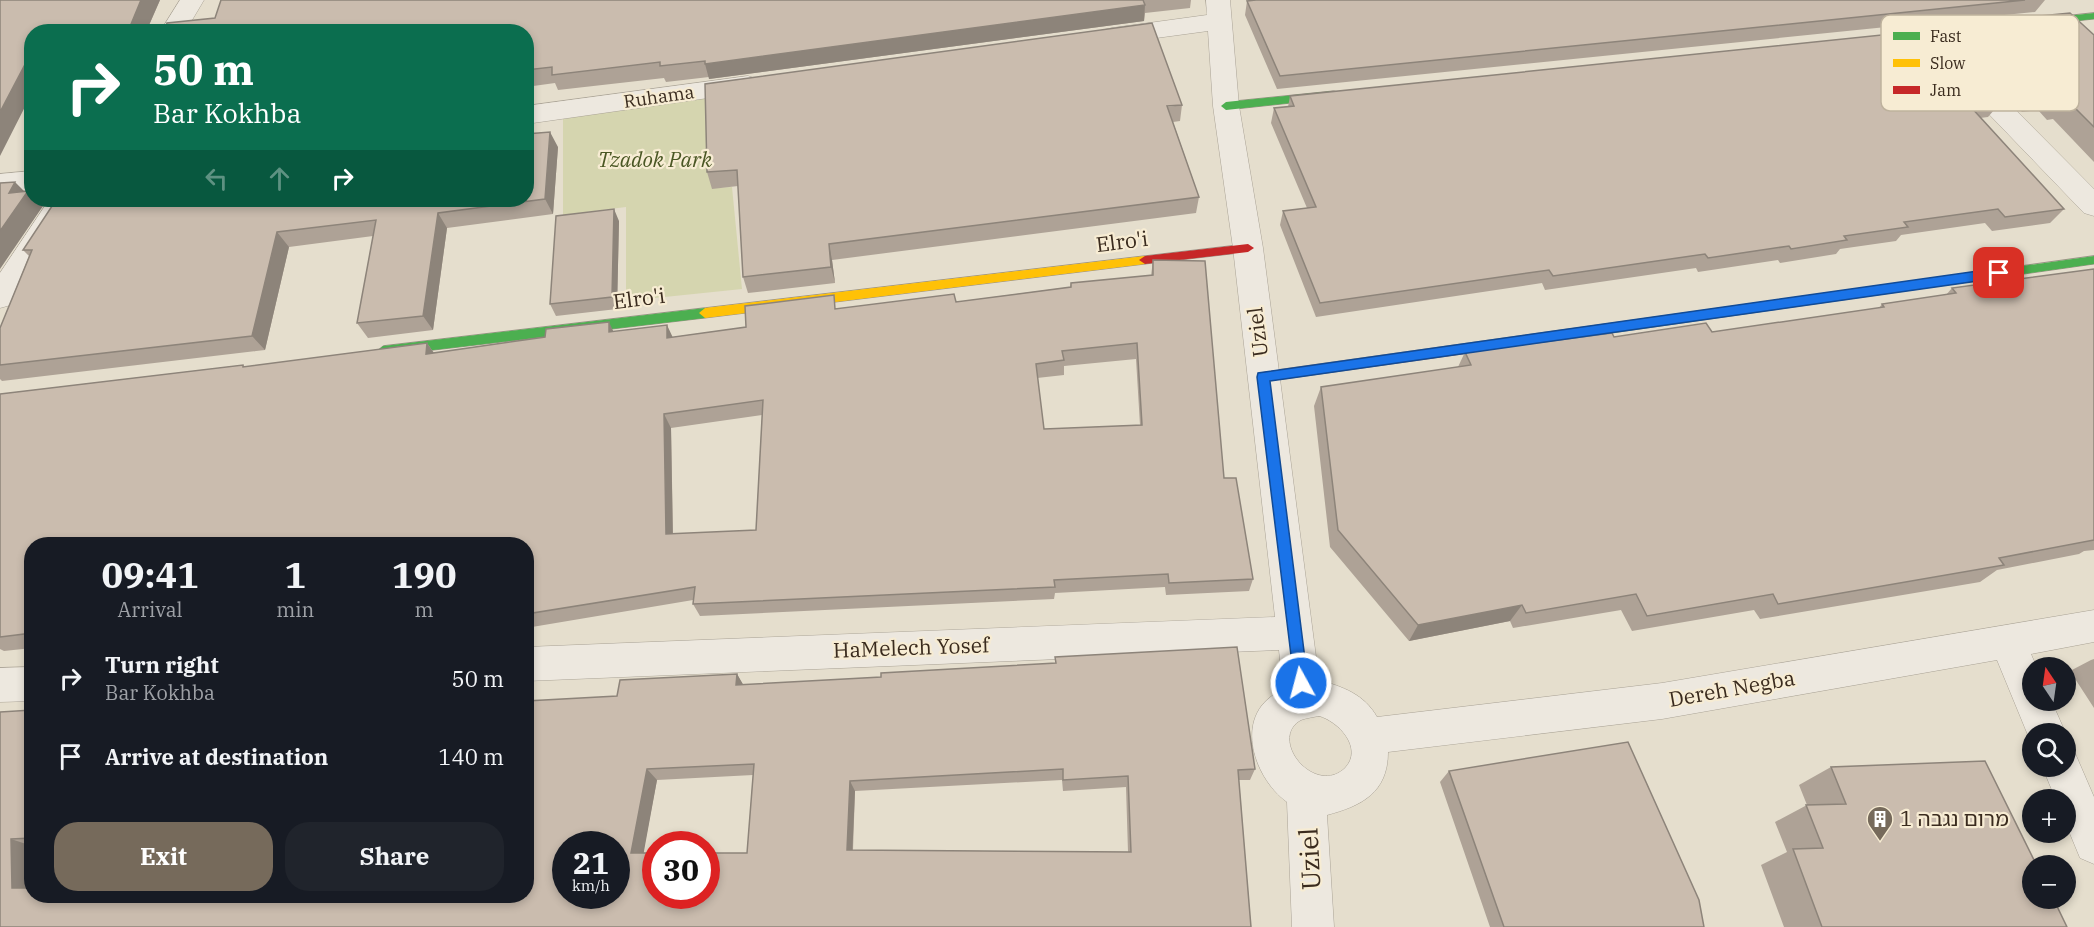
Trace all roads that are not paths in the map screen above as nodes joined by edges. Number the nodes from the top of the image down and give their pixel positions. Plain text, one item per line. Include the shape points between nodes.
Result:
1 (192, 0) edge
2 (1219, 10) edge
3 (2094, 16) edge
4 (2079, 18) edge
5 (177, 24) edge
6 (1089, 39) edge
7 (768, 82) edge
8 (1345, 94) edge
9 (1226, 106) junction
10 (2002, 111) edge
11 (534, 114) edge
12 (24, 182) edge
13 (0, 184) edge
14 (2094, 206) edge
15 (58, 207) edge
16 (1248, 248) junction
17 (2094, 260) edge
18 (0, 297) edge
19 (368, 353) edge
20 (1263, 377) junction
21 (2094, 626) edge
22 (1295, 633) junction
23 (2007, 641) junction
24 (534, 664) edge
25 (24, 684) edge
26 (0, 685) edge
27 (1303, 699) junction
28 (2042, 723) edge
29 (1368, 736) junction
30 (2066, 777) edge
31 (1306, 791) junction
32 (2094, 844) edge
33 (1313, 927) edge

1 - 5 street
2 - 6 street
2 - 9 street, Uziel
3 - 4 street
7 - 11 street, Ruhama
8 - 9 street
9 - 16 street, Uziel
10 - 14 street
12 - 13 street
15 - 18 street
16 - 19 street, Elro'i
16 - 20 street, Uziel
17 - 20 street
20 - 22 street, Uziel
21 - 23 street, Dereh Negba
22 - 24 street, HaMelech Yosef
22 - 27 street, Uziel
23 - 28 street
23 - 29 street, Dereh Negba via 1662,701
25 - 26 street
27 - 29 street via 1334,702 1360,722
27 - 31 street via 1278,714 1269,742 1280,771
29 - 31 street via 1369,766 1351,788 1338,794
30 - 32 street
31 - 33 street, Uziel

